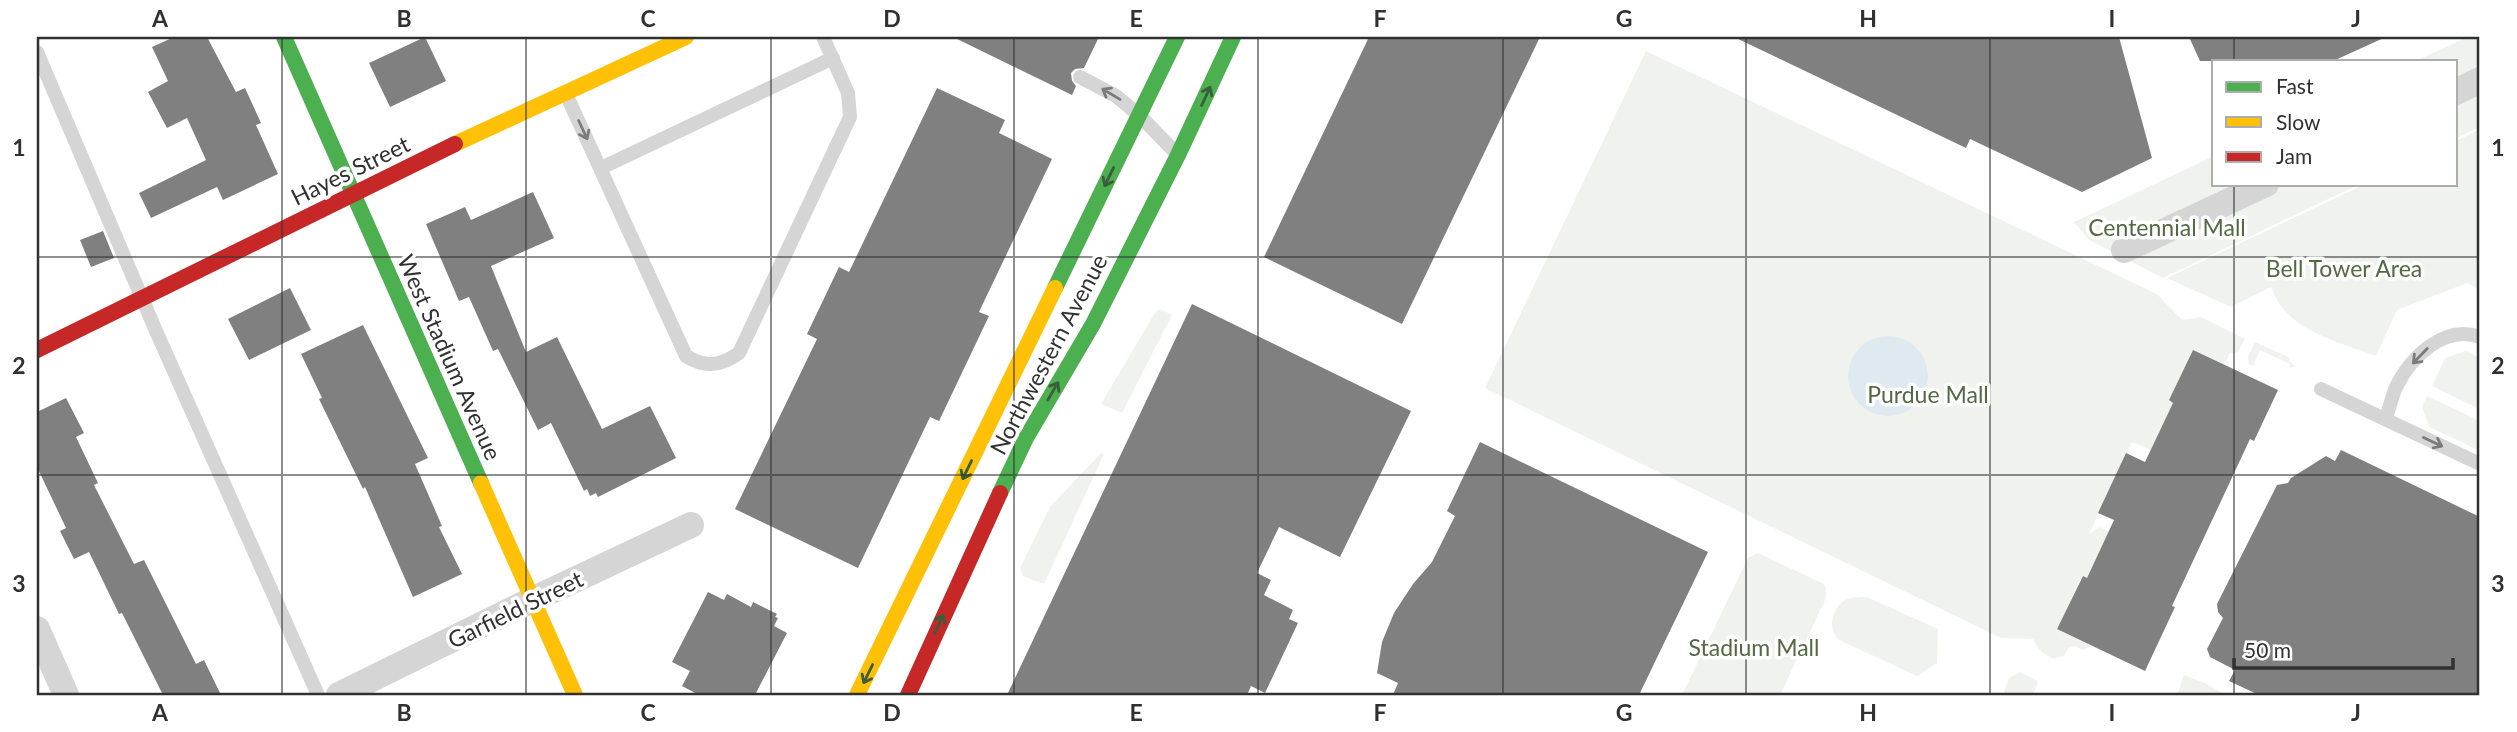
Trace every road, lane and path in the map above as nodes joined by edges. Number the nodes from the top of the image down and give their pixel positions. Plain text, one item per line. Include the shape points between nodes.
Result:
1 (284, 37) edge
2 (686, 37) edge
3 (823, 37) edge
4 (1177, 37) edge
5 (1233, 37) edge
6 (37, 52) edge
7 (833, 58) junction
8 (1080, 77) dead end
9 (2480, 80) edge
10 (2458, 91) edge
11 (566, 92) junction
12 (1139, 115) junction
13 (1178, 155) junction
14 (601, 168) junction
15 (2262, 186) edge
16 (353, 192) junction
17 (2124, 250) dead end
18 (142, 298) junction
19 (2480, 337) edge
20 (37, 350) edge
21 (2321, 389) dead end
22 (2386, 419) junction
23 (2480, 464) edge
24 (691, 525) dead end
25 (532, 600) junction
26 (37, 629) edge
27 (66, 695) edge
28 (318, 695) edge
29 (340, 695) edge
30 (575, 695) edge
31 (857, 695) edge
32 (908, 695) edge

1 - 16 main road, West Stadium Avenue
2 - 11 main road, Hayes Street
3 - 7 lane
4 - 12 main road, Northwestern Avenue
13 -> 5 main road, Northwestern Avenue
6 - 18 lane
7 - 14 lane
7 - 14 lane via 848,93 850,117 739,353 727,362 698,364 686,356
12 -> 8 lane
9 - 10 street
11 -> 14 lane
11 - 16 main road, Hayes Street
12 - 13 lane
12 -> 31 main road, Northwestern Avenue
32 -> 13 main road, Northwestern Avenue via 1026,438 1093,324
15 - 17 street
16 - 18 main road, Hayes Street
16 - 25 main road, West Stadium Avenue
18 - 20 main road, Hayes Street
18 - 28 lane
19 -> 22 lane via 2447,337 2419,355 2396,388
21 - 22 lane
22 -> 23 lane
24 - 25 street, Garfield Street
25 - 29 street, Garfield Street
25 - 30 main road, West Stadium Avenue
26 - 27 street

